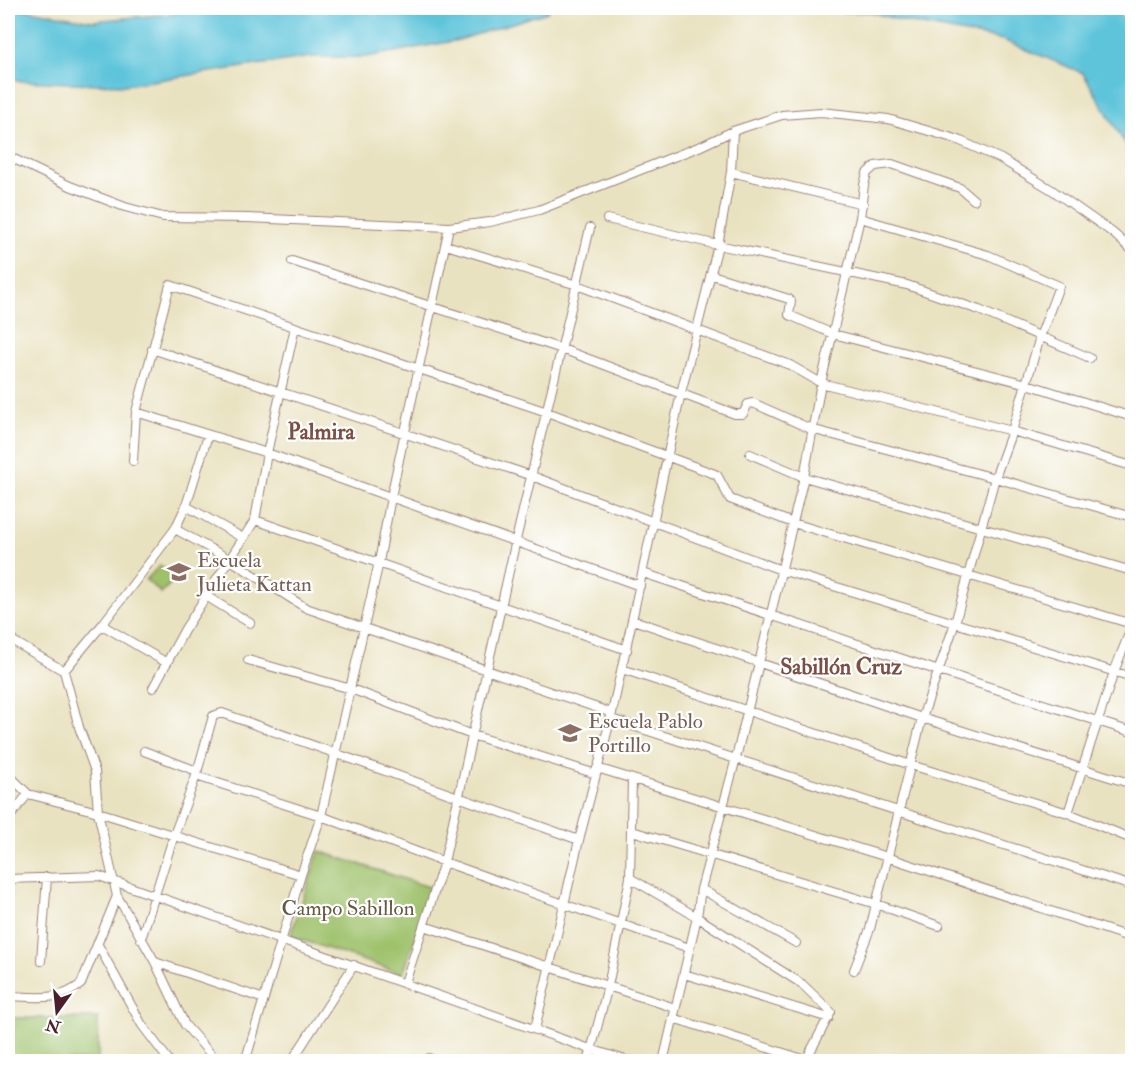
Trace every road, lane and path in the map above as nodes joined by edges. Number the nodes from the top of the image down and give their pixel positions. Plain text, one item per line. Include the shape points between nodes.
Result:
1 (733, 131) junction
2 (8, 156) edge
3 (731, 172) junction
4 (974, 200) dead end
5 (863, 204) junction
6 (860, 218) junction
7 (607, 219) dead end
8 (449, 227) junction
9 (590, 228) dead end
10 (446, 245) junction
11 (718, 245) junction
12 (1132, 250) edge
13 (292, 261) dead end
14 (846, 273) junction
15 (712, 275) junction
16 (577, 285) junction
17 (432, 306) junction
18 (295, 327) junction
19 (698, 331) junction
20 (833, 334) junction
21 (1040, 337) junction
22 (152, 349) junction
23 (562, 349) junction
24 (1090, 358) dead end
25 (418, 368) junction
26 (821, 383) junction
27 (1027, 384) junction
28 (282, 392) junction
29 (681, 393) junction
30 (136, 412) junction
31 (547, 412) junction
32 (1132, 417) edge
33 (811, 429) junction
34 (1012, 431) junction
35 (406, 433) junction
36 (208, 435) junction
37 (267, 453) junction
38 (750, 454) dead end
39 (667, 458) junction
40 (133, 461) dead end
41 (1132, 466) edge
42 (532, 476) junction
43 (804, 477) junction
44 (995, 478) junction
45 (391, 497) junction
46 (186, 506) junction
47 (1132, 517) edge
48 (255, 520) junction
49 (652, 523) junction
50 (793, 523) junction
51 (980, 528) junction
52 (175, 529) junction
53 (243, 538) junction
54 (516, 540) junction
55 (229, 559) junction
56 (379, 562) junction
57 (782, 570) junction
58 (1132, 571) edge
59 (643, 573) junction
60 (969, 574) junction
61 (640, 586) junction
62 (206, 596) junction
63 (502, 605) junction
64 (770, 615) junction
65 (633, 620) junction
66 (955, 623) junction
67 (250, 624) dead end
68 (102, 625) junction
69 (1132, 625) edge
70 (363, 627) junction
71 (8, 638) edge
72 (627, 650) junction
73 (248, 660) dead end
74 (759, 662) junction
75 (167, 663) junction
76 (622, 669) junction
77 (64, 670) junction
78 (487, 670) junction
79 (939, 671) junction
80 (1114, 672) junction
81 (1132, 677) edge
82 (153, 688) dead end
83 (351, 689) junction
84 (748, 709) junction
85 (612, 716) junction
86 (922, 718) junction
87 (1097, 722) junction
88 (1132, 732) edge
89 (472, 735) junction
90 (144, 750) dead end
91 (336, 753) junction
92 (736, 758) junction
93 (911, 765) junction
94 (1082, 769) junction
95 (597, 771) junction
96 (196, 774) junction
97 (12, 778) dead end
98 (632, 778) junction
99 (1132, 784) edge
100 (28, 794) junction
101 (458, 796) junction
102 (723, 805) junction
103 (899, 811) junction
104 (98, 812) junction
105 (1068, 813) junction
106 (321, 816) junction
107 (8, 819) edge
108 (632, 831) junction
109 (174, 835) junction
110 (1132, 839) edge
111 (579, 840) junction
112 (711, 854) junction
113 (887, 857) junction
114 (444, 862) junction
115 (301, 874) junction
116 (47, 877) junction
117 (630, 878) junction
118 (8, 879) edge
119 (113, 881) junction
120 (1132, 886) edge
121 (701, 889) junction
122 (117, 896) junction
123 (156, 896) junction
124 (876, 904) junction
125 (564, 905) junction
126 (697, 917) junction
127 (620, 923) junction
128 (424, 926) junction
129 (939, 926) dead end
130 (1132, 938) edge
131 (141, 939) junction
132 (281, 940) junction
133 (796, 943) dead end
134 (98, 945) junction
135 (689, 948) junction
136 (41, 961) dead end
137 (155, 962) junction
138 (354, 965) junction
139 (550, 969) junction
140 (854, 970) dead end
141 (684, 974) junction
142 (405, 983) junction
143 (608, 986) junction
144 (8, 996) edge
145 (264, 999) junction
146 (675, 1008) junction
147 (673, 1018) junction
148 (829, 1018) junction
149 (535, 1029) junction
150 (591, 1049) junction
151 (217, 1061) edge
152 (663, 1061) edge
153 (805, 1061) edge
154 (170, 1062) edge
155 (205, 1062) edge
156 (246, 1062) edge
157 (291, 1062) edge
158 (427, 1062) edge
159 (438, 1062) edge
160 (588, 1062) edge
161 (632, 1062) edge

1 - 3 street
1 - 8 street via 539,210
1 - 12 street via 783,115 821,111 888,119 956,139 1001,159 1052,190
2 - 8 street via 70,186 164,217
3 - 5 street
3 - 11 street
4 - 5 street via 960,188 884,163 867,173
5 - 6 street
6 - 14 street
6 - 21 street via 988,255 1059,286
7 - 11 street
8 - 10 street
9 - 16 street
10 - 16 street
10 - 17 street
11 - 14 street
11 - 15 street
13 - 17 street
14 - 20 street
14 - 21 street via 937,294
15 - 19 street
15 - 20 street via 789,299 789,315
16 - 19 street
16 - 23 street
17 - 23 street
17 - 25 street
18 - 22 street via 170,285
18 - 25 street
18 - 28 street
19 - 26 street via 790,365
19 - 29 street
20 - 26 street
20 - 27 street
21 - 24 street
21 - 27 street
22 - 28 street
22 - 30 street
23 - 29 street
23 - 31 street
25 - 31 street
25 - 35 street
26 - 33 street
26 - 34 street
27 - 32 street
27 - 34 street
28 - 35 street
28 - 37 street
29 - 33 street via 740,415 753,403
29 - 39 street
30 - 36 street
30 - 40 street
31 - 39 street
31 - 42 street
33 - 43 street
33 - 44 street
34 - 41 street
34 - 44 street
35 - 42 street
35 - 45 street
36 - 37 street
36 - 46 street
37 - 45 street
37 - 48 street
38 - 43 street
39 - 49 street
39 - 50 street via 717,475 730,499
42 - 49 street
42 - 54 street
43 - 50 street
43 - 51 street
44 - 47 street
44 - 51 street
45 - 54 street
45 - 56 street
46 - 52 street
46 - 53 street
48 - 53 street
48 - 56 street
49 - 57 street
49 - 59 street
50 - 57 street
50 - 60 street
51 - 58 street
51 - 60 street
52 - 55 street
52 - 68 street
53 - 55 street
54 - 61 street
54 - 63 street
55 - 62 street
55 - 70 street via 306,608
56 - 63 street
56 - 70 street
57 - 64 street
57 - 66 street
59 - 61 street
59 - 64 street
60 - 66 street
60 - 69 street
61 - 65 street
62 - 67 street
62 - 75 street
63 - 72 street
63 - 78 street
64 - 74 street
64 - 79 street
65 - 72 street
65 - 74 street
66 - 79 street
66 - 80 street
68 - 75 street
68 - 77 street
69 - 80 street
70 - 78 street
70 - 83 street
71 - 77 street
72 - 76 street
73 - 83 street
74 - 84 street
74 - 86 street
75 - 82 street
76 - 84 street
76 - 85 street
77 - 104 street via 95,771
78 - 85 street
78 - 89 street
79 - 86 street
79 - 87 street
80 - 81 street
80 - 87 street
83 - 89 street
83 - 91 street
84 - 92 street
84 - 93 street
85 - 92 street
85 - 95 street
86 - 93 street
86 - 94 street
87 - 88 street
87 - 94 street
89 - 95 street
89 - 101 street
90 - 96 street
91 - 96 street via 222,713 213,716
91 - 101 street
91 - 106 street
92 - 102 street
92 - 103 street
93 - 103 street
93 - 105 street
94 - 99 street
94 - 105 street
95 - 98 street
95 - 111 street
96 - 106 street
96 - 109 street
97 - 100 street
98 - 102 street
98 - 108 street
100 - 104 street
100 - 107 street
101 - 111 street
101 - 114 street
102 - 112 street
102 - 113 street
103 - 113 street
103 - 120 street
104 - 109 street
104 - 119 street
105 - 110 street
106 - 114 street
106 - 115 street
108 - 112 street
108 - 117 street
109 - 115 street
109 - 123 street
111 - 125 street
112 - 121 street
112 - 124 street
113 - 124 street
113 - 130 street
114 - 125 street
114 - 128 street
115 - 132 street
116 - 118 street
116 - 119 street via 99,876
116 - 136 street
117 - 126 street
117 - 127 street
119 - 122 street
119 - 123 street
121 - 126 street
121 - 133 street
122 - 131 street
122 - 134 street
123 - 131 street
123 - 132 street
124 - 129 street
124 - 140 street
125 - 127 street
125 - 139 street
126 - 135 street
126 - 148 street via 802,984 831,1011
127 - 135 street
127 - 143 street
128 - 139 street
128 - 142 street
131 - 137 street
132 - 138 street
132 - 145 street
134 - 144 street via 81,984 73,991 45,998
134 - 154 street via 142,1025
135 - 141 street
137 - 145 street
137 - 151 street via 185,1024
138 - 142 street
138 - 157 street
139 - 143 street
139 - 149 street
141 - 146 street
141 - 148 street
142 - 149 street
143 - 146 street
143 - 150 street
145 - 156 street
146 - 147 street
147 - 152 street
147 - 153 street
148 - 153 street
149 - 150 street
150 - 160 street
150 - 161 street
151 - 155 street
158 - 159 street via 429,1058

